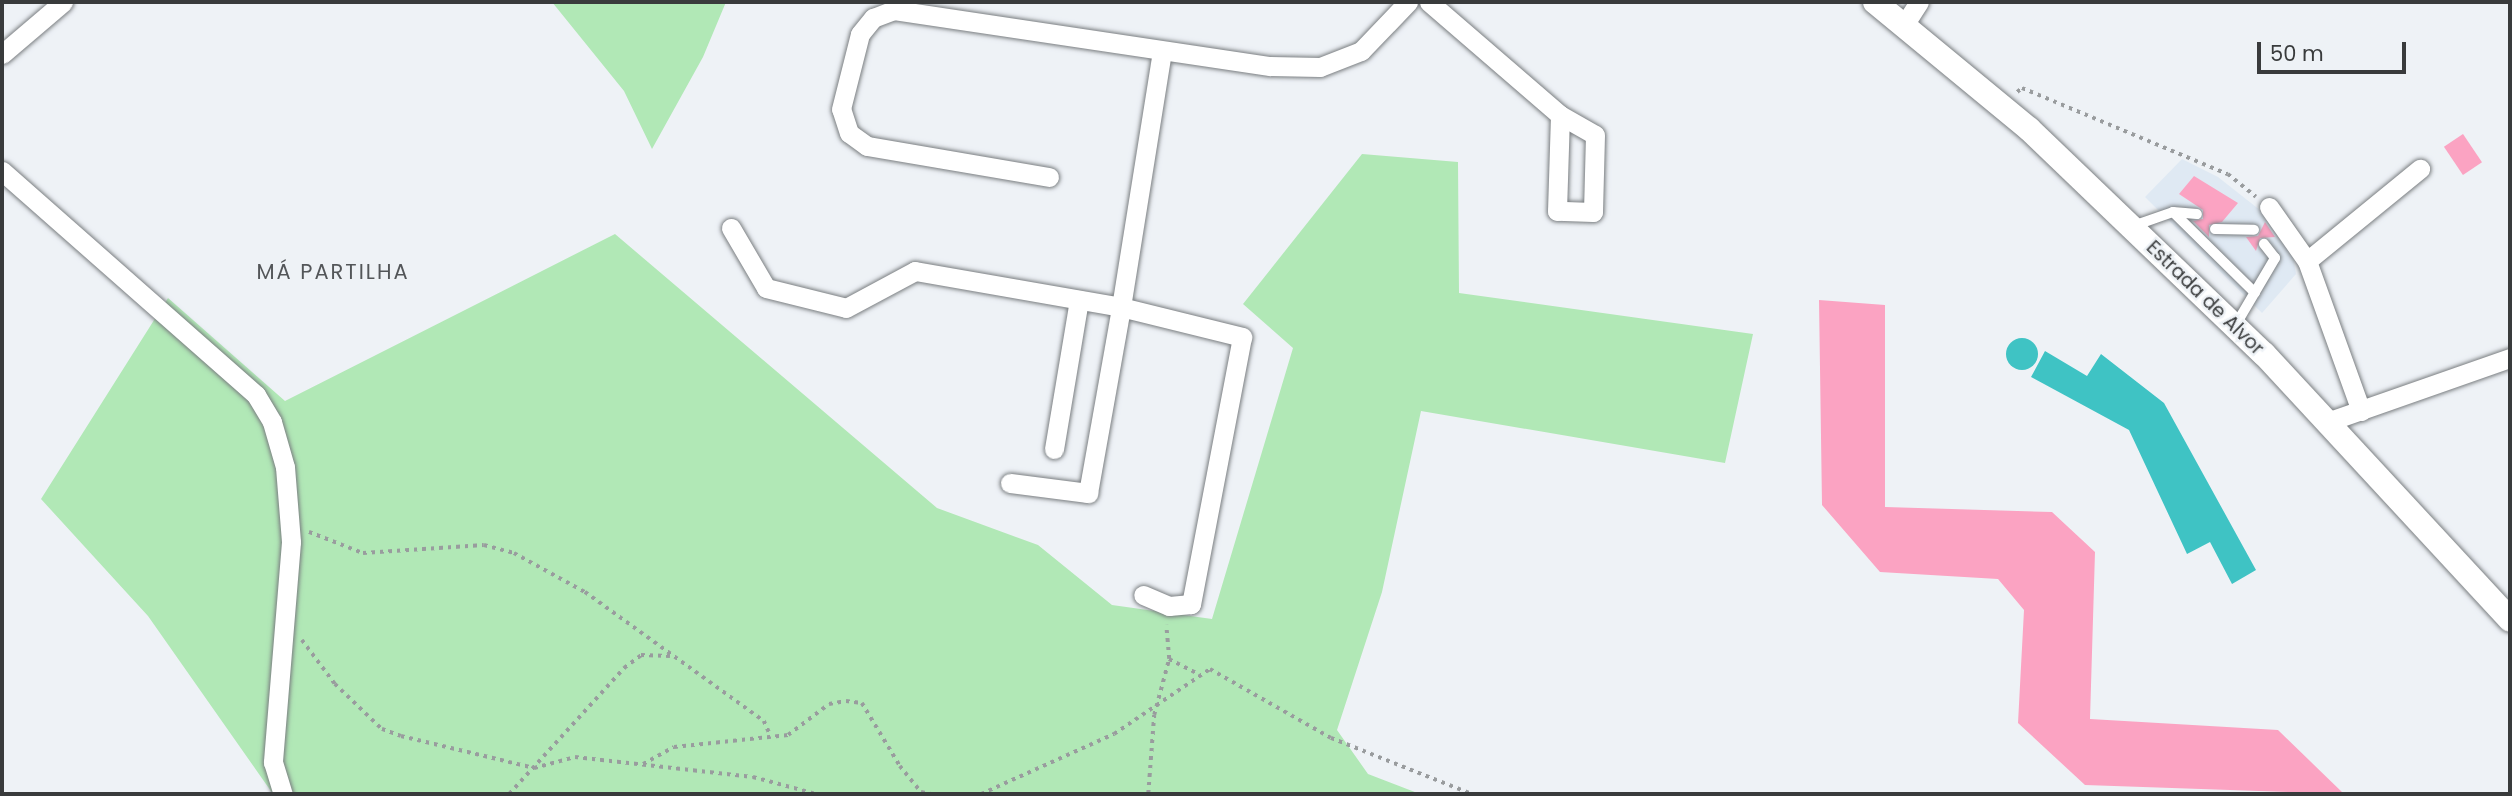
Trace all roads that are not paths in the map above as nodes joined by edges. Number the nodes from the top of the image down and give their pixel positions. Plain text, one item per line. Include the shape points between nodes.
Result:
1 (63, 2) edge
2 (1408, 2) edge
3 (1429, 2) edge
4 (1875, 2) edge
5 (1919, 2) edge
6 (1904, 25) junction
7 (1162, 51) junction
8 (2, 54) edge
9 (1560, 115) junction
10 (2420, 169) dead end
11 (2, 171) edge
12 (1049, 177) dead end
13 (2269, 207) road end
14 (2173, 212) junction
15 (2197, 214) dead end
16 (2131, 227) junction
17 (731, 228) dead end
18 (2216, 229) dead end
19 (2254, 230) dead end
20 (2264, 244) dead end
21 (2306, 261) junction
22 (2255, 293) junction
23 (1079, 300) junction
24 (1121, 307) junction
25 (2235, 327) junction
26 (2510, 358) edge
27 (2361, 411) junction
28 (2328, 422) junction
29 (1054, 449) dead end
30 (1010, 483) dead end
31 (1143, 595) dead end
32 (2510, 620) edge
33 (283, 794) edge

1 - 8 street
2 - 7 street via 1361,51 1320,67
3 - 9 street
4 - 6 street, Estrada de Alvor
5 - 6 street
6 - 16 street, Estrada de Alvor via 2000,105
7 - 12 street via 894,9 873,18 860,34 841,109 849,133 867,146
7 - 24 street
9 - 9 street via 1557,211 1593,212 1595,135
10 - 21 street
11 - 33 street via 256,394 285,467 289,519 286,619 273,762
13 - 21 street
14 - 15 lane
14 - 16 lane
14 - 22 lane
16 - 25 street, Estrada de Alvor
17 - 23 street via 766,288 846,308 915,271
18 - 19 lane
20 - 22 lane via 2275,258
21 - 27 street
22 - 25 lane
23 - 24 street
23 - 29 street
24 - 30 street via 1088,494
24 - 31 street via 1242,337 1191,604 1169,606
25 - 28 street, Estrada de Alvor
26 - 27 street
27 - 28 street
28 - 32 street, Estrada de Alvor

